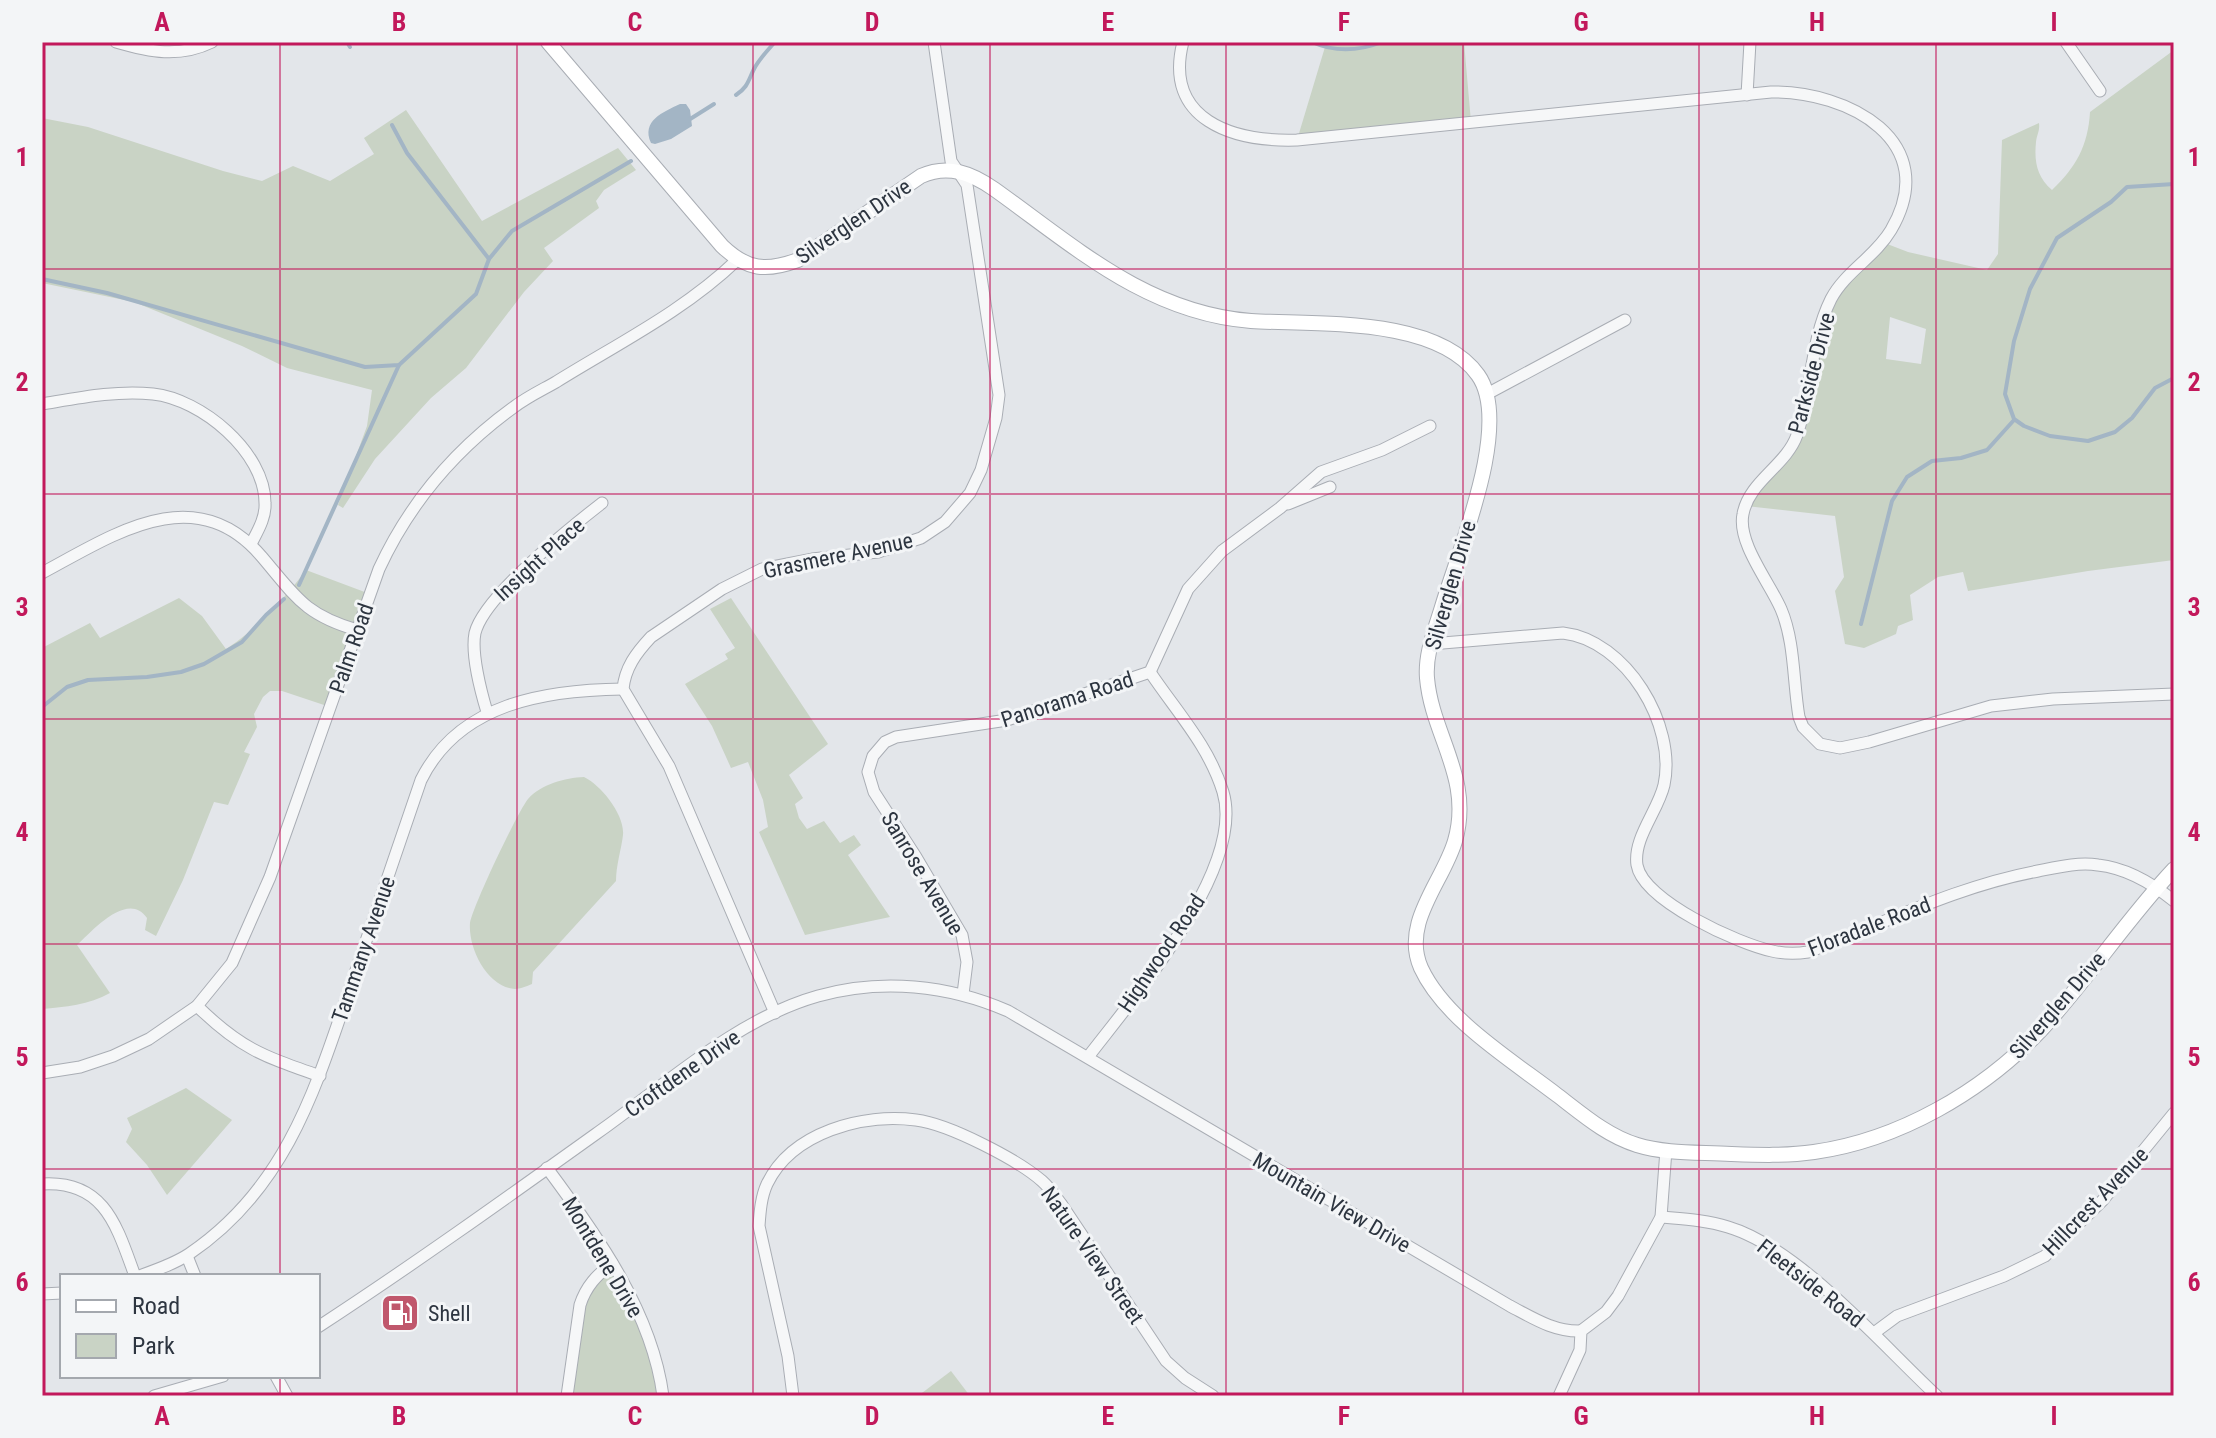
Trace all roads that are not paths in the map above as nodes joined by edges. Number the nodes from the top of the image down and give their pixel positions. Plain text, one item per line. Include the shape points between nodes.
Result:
1 (116, 42) edge
2 (212, 42) edge
3 (548, 42) edge
4 (934, 42) edge
5 (1183, 42) edge
6 (1750, 42) edge
7 (2066, 42) edge
8 (2100, 91) dead end
9 (1747, 95) junction
10 (960, 171) junction
11 (737, 260) junction
12 (1625, 320) dead end
13 (1487, 394) junction
14 (42, 404) edge
15 (1430, 426) dead end
16 (1330, 487) dead end
17 (602, 503) dead end
18 (1280, 508) junction
19 (251, 544) junction
20 (42, 573) edge
21 (357, 630) junction
22 (1431, 644) junction
23 (1150, 672) junction
24 (623, 689) junction
25 (2174, 694) edge
26 (487, 712) junction
27 (873, 756) joint
28 (2174, 869) edge
29 (2157, 887) junction
30 (2174, 901) edge
31 (963, 994) junction
32 (197, 1006) junction
33 (775, 1013) junction
34 (1088, 1057) junction
35 (42, 1073) edge
36 (320, 1076) junction
37 (2174, 1113) edge
38 (1666, 1150) junction
39 (547, 1168) junction
40 (42, 1184) edge
41 (1661, 1217) junction
42 (187, 1256) junction
43 (612, 1263) junction
44 (136, 1274) edge
45 (142, 1274) edge
46 (194, 1274) edge
47 (320, 1326) edge
48 (1581, 1331) junction
49 (1874, 1333) junction
50 (216, 1378) edge
51 (277, 1378) edge
52 (154, 1396) edge
53 (287, 1396) edge
54 (567, 1396) edge
55 (663, 1396) edge
56 (793, 1396) edge
57 (1213, 1396) edge
58 (1559, 1396) edge
59 (1937, 1396) edge

1 - 2 street via 185,53
3 - 11 street
4 - 10 street via 951,161
5 - 9 street, Parkside Drive via 1178,76 1190,103 1217,126 1258,139 1297,140
6 - 9 street
7 - 8 street
9 - 25 street, Parkside Drive via 1791,92 1854,109 1889,137 1900,152 1906,176 1902,206 1890,232 1833,297 1797,435 1752,493 1742,518 1751,552 1783,617 1803,727 1820,744 1840,748 2004,704
10 - 11 street, Silverglen Drive via 921,176 798,260 762,268
10 - 13 street, Silverglen Drive via 977,177 1100,267 1175,304 1230,319 1331,324 1425,340 1468,364
10 - 24 street, Grasmere Avenue via 967,185 999,395 985,457 970,493 945,522 904,545 762,569 732,583 651,637 632,661
11 - 21 street, Palm Road via 664,317 516,405 458,455 389,547
12 - 13 street
13 - 22 street, Silverglen Drive via 1491,432 1484,467
14 - 19 street via 156,394 208,415 230,432 261,483 264,512
15 - 18 street, Panorama Road via 1321,472
16 - 18 street, Panorama Road
17 - 26 street, Insight Place via 482,614 473,644
18 - 23 street, Panorama Road via 1196,577
19 - 20 street via 209,521 169,517 119,532
19 - 21 street via 309,610
21 - 32 street, Palm Road via 247,934 232,963
22 - 29 street, Floradale Road via 1563,633 1597,643 1618,658 1651,708 1666,760 1664,788 1637,855 1641,876 1674,906 1739,941 1785,953 1808,952 1971,888 2066,866 2114,867
22 - 38 street, Silverglen Drive via 1427,676 1458,784 1459,818 1451,852 1418,921 1416,955 1421,968 1458,1015 1579,1112 1624,1140
23 - 27 street, Panorama Road via 1007,720 896,737
23 - 34 street, Highwood Road via 1194,731 1216,773 1226,825 1196,906
24 - 26 street, Tammany Avenue via 546,695
24 - 33 street via 669,766
26 - 36 street, Tammany Avenue via 441,748 421,780
27 - 31 street, Sanrose Avenue via 868,772 874,792 962,935 967,962
28 - 29 street, Silverglen Drive
29 - 30 street
29 - 38 street, Silverglen Drive via 2023,1048 1974,1089 1929,1114 1812,1153 1763,1156
31 - 33 street, Croftdene Drive via 913,986 870,987 820,996
31 - 34 street, Croftdene Drive via 1008,1011
32 - 35 street, Palm Road via 113,1056
32 - 36 street via 256,1053
33 - 39 street, Croftdene Drive
34 - 48 street, Mountain View Drive via 1510,1306 1543,1324
36 - 42 street, Tammany Avenue via 286,1152 257,1192
37 - 49 street, Hillcrest Avenue via 2103,1200 2045,1256 1897,1316
38 - 41 street
39 - 43 street, Montdene Drive
39 - 47 street, Croftdene Drive
40 - 44 street via 75,1187 105,1207
41 - 48 street via 1618,1296
41 - 49 street, Fleetside Road via 1698,1219 1750,1236 1776,1251
42 - 45 street, Tammany Avenue
42 - 46 street
43 - 54 street via 583,1293
43 - 55 street, Montdene Drive via 644,1326
48 - 58 street via 1580,1350
49 - 59 street, Fleetside Road
50 - 52 street
51 - 53 street
56 - 57 street, Nature View Street via 759,1226 767,1185 778,1167 817,1135 888,1119 917,1120 964,1135 1042,1181 1166,1361

